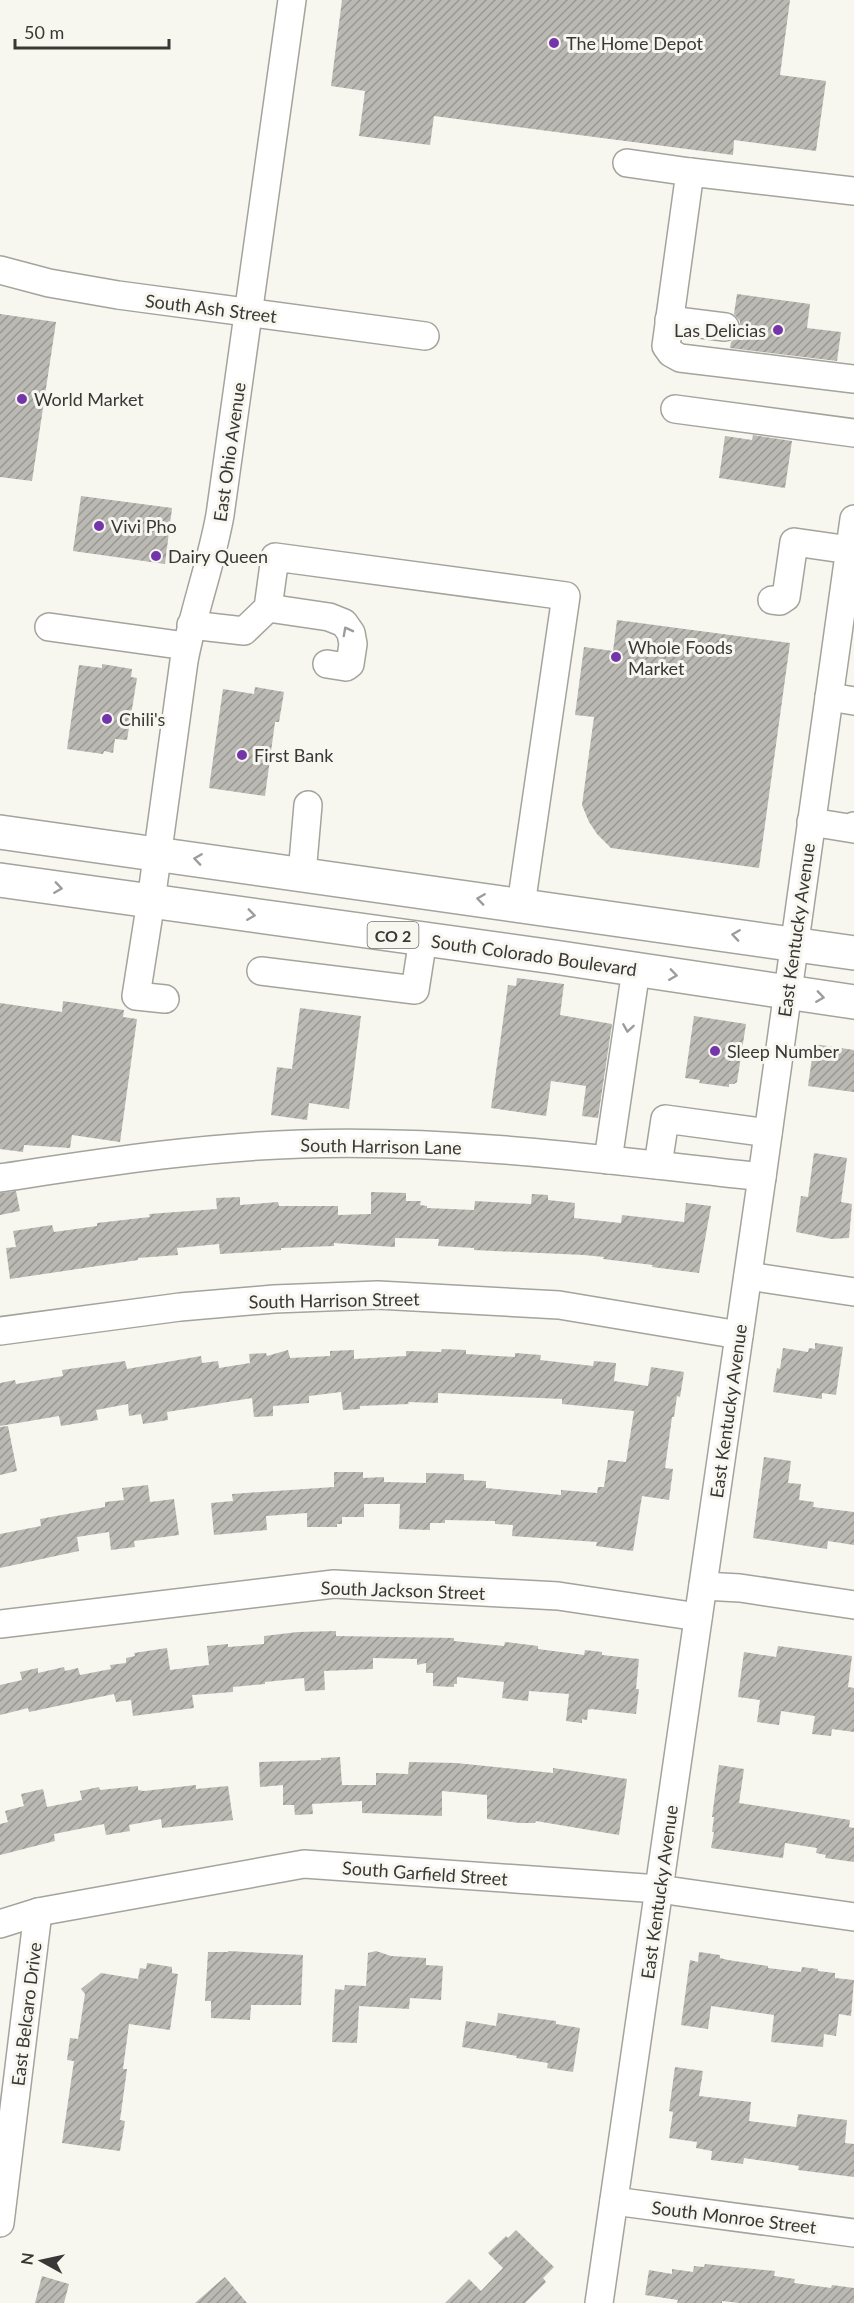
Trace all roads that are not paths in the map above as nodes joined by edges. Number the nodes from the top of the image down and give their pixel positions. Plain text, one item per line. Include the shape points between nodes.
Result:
1 (292, 0) edge
2 (627, 163) dead end
3 (690, 172) junction
4 (854, 191) edge
5 (0, 270) edge
6 (248, 312) junction
7 (669, 320) junction
8 (725, 327) dead end
9 (424, 336) dead end
10 (854, 380) edge
11 (675, 409) dead end
12 (854, 433) edge
13 (854, 519) edge
14 (850, 550) junction
15 (772, 600) dead end
16 (268, 608) junction
17 (49, 627) dead end
18 (189, 636) junction
19 (845, 641) edge
20 (327, 664) dead end
21 (841, 699) edge
22 (308, 805) dead end
23 (811, 822) junction
24 (854, 826) edge
25 (0, 832) edge
26 (158, 854) junction
27 (302, 874) junction
28 (0, 880) edge
29 (151, 901) junction
30 (521, 904) junction
31 (423, 939) junction
32 (794, 943) junction
33 (854, 953) edge
34 (636, 970) junction
35 (261, 971) dead end
36 (786, 992) junction
37 (165, 999) dead end
38 (854, 1002) edge
39 (768, 1133) junction
40 (608, 1160) junction
41 (658, 1165) junction
42 (762, 1177) junction
43 (0, 1178) edge
44 (748, 1276) junction
45 (854, 1292) edge
46 (0, 1331) edge
47 (739, 1335) junction
48 (703, 1586) junction
49 (854, 1605) edge
50 (698, 1617) junction
51 (0, 1624) edge
52 (659, 1889) junction
53 (38, 1912) junction
54 (854, 1917) edge
55 (0, 1924) edge
56 (614, 2201) junction
57 (0, 2223) edge
58 (854, 2233) edge
59 (599, 2303) edge

1 - 6 street, East Ohio Avenue
2 - 3 street
3 - 4 street
3 - 7 street
5 - 6 street, South Ash Street via 87,290
6 - 9 street, South Ash Street
6 - 18 street, East Ohio Avenue via 220,515
7 - 8 street
7 - 10 street via 666,346 680,358
11 - 12 street
13 - 14 street, East Kentucky Avenue
14 - 15 street via 794,542 786,597
14 - 19 street, East Kentucky Avenue
16 - 18 street via 244,631
20 -> 16 street via 350,664 353,644 344,623
16 - 30 street via 274,557 566,596
17 - 18 street
18 - 26 street, East Ohio Avenue
19 - 21 street, East Kentucky Avenue
21 - 23 street, East Kentucky Avenue
22 - 27 street
23 - 24 street
23 - 32 street, East Kentucky Avenue
25 - 26 main road
27 -> 26 main road
26 - 29 street, East Ohio Avenue
30 -> 27 main road
28 -> 29 main road, South Colorado Boulevard / CO 2
29 -> 31 main road, South Colorado Boulevard / CO 2
29 - 37 street, East Ohio Avenue via 136,996
32 -> 30 main road
31 - 34 main road, South Colorado Boulevard / CO 2
31 - 35 street via 416,990
32 - 33 main road
32 - 36 street, East Kentucky Avenue
34 -> 36 main road, South Colorado Boulevard / CO 2
34 -> 40 street
36 -> 38 main road, South Colorado Boulevard / CO 2
36 - 39 street, East Kentucky Avenue
39 - 41 street via 665,1119
39 - 42 street, East Kentucky Avenue
40 - 41 street, South Harrison Lane
40 - 43 street, South Harrison Lane via 521,1150 302,1144 147,1156
41 - 42 street, South Harrison Lane
42 - 44 street, East Kentucky Avenue
44 - 45 street
44 - 47 street, East Kentucky Avenue
46 - 47 street, South Harrison Street via 180,1306 378,1295 559,1305
47 - 48 street, East Kentucky Avenue
48 - 49 street
48 - 50 street, East Kentucky Avenue
50 - 51 street, South Jackson Street via 558,1596 334,1584
50 - 52 street, East Kentucky Avenue
52 - 53 street, South Garfield Street via 304,1864
52 - 54 street, South Garfield Street
52 - 56 street, East Kentucky Avenue
53 - 55 street, South Garfield Street
53 - 57 street, East Belcaro Drive
56 - 58 street, South Monroe Street
56 - 59 street, East Kentucky Avenue

